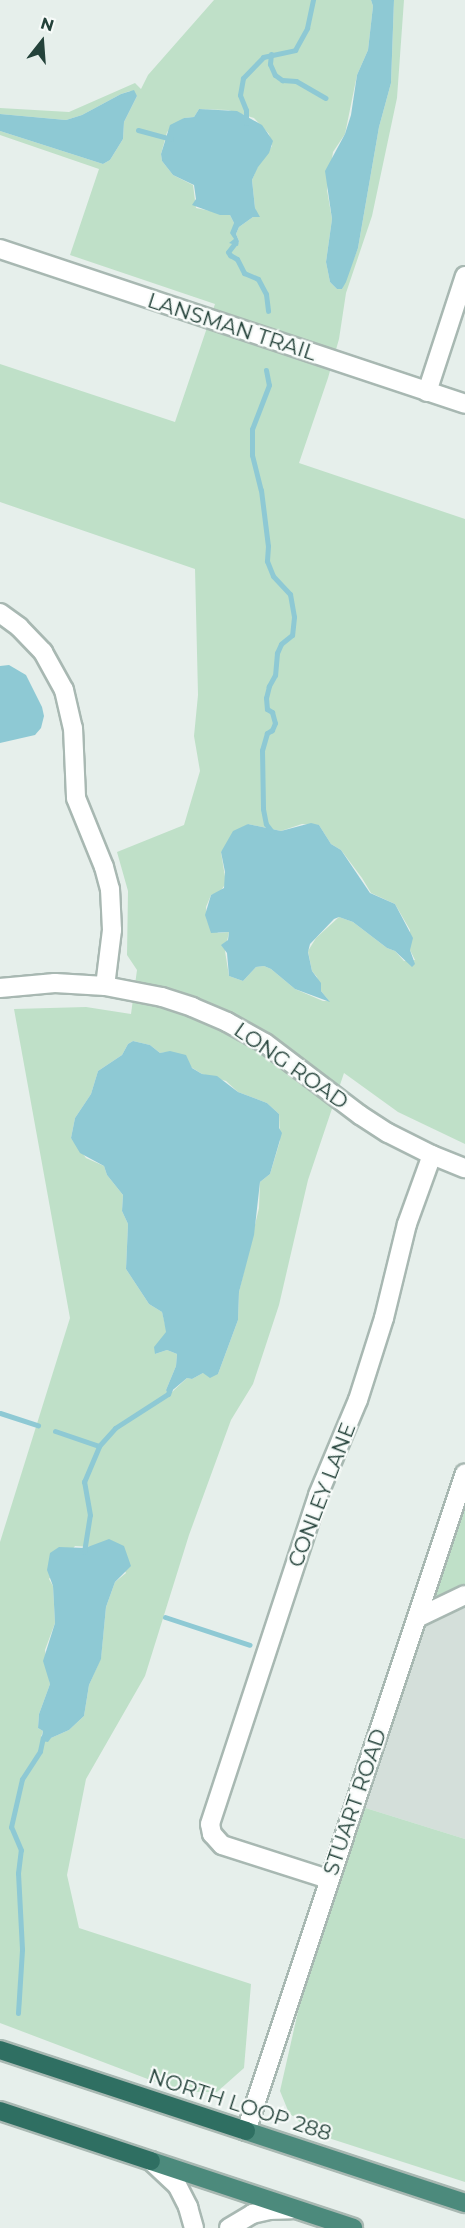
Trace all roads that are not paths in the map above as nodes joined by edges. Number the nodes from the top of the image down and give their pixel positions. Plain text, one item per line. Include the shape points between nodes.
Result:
1 (0, 249) edge
2 (465, 276) edge
3 (428, 392) junction
4 (465, 404) edge
5 (0, 613) edge
6 (105, 986) junction
7 (0, 988) edge
8 (432, 1155) junction
9 (465, 1168) edge
10 (465, 1473) edge
11 (465, 1595) edge
12 (417, 1618) junction
13 (328, 1879) junction
14 (0, 2050) edge
15 (0, 2111) edge
16 (246, 2131) junction
17 (151, 2162) junction
18 (465, 2203) edge
19 (294, 2209) junction
20 (194, 2228) edge
21 (229, 2228) edge
22 (353, 2228) edge

1 - 3 street, LANSMAN TRAIL
2 - 3 street
3 - 4 street, LANSMAN TRAIL
5 - 6 street via 43,651 64,690 73,728 76,798 110,890 112,930
6 - 7 street, LONG ROAD via 56,983
6 - 8 street, LONG ROAD via 162,997 227,1022 272,1048 374,1124
8 - 9 street, LONG ROAD
8 - 13 street, CONLEY LANE via 406,1224 384,1318 358,1400 318,1495 211,1818 212,1834 232,1850
10 - 12 street, STUART ROAD
11 - 12 street
12 - 13 street, STUART ROAD
13 - 16 street, STUART ROAD
14 - 16 highway, NORTH LOOP 288
15 - 17 highway
16 - 18 highway, NORTH LOOP 288
17 - 19 highway
17 - 20 street via 177,2186
19 - 21 street via 252,2214
19 - 22 highway

